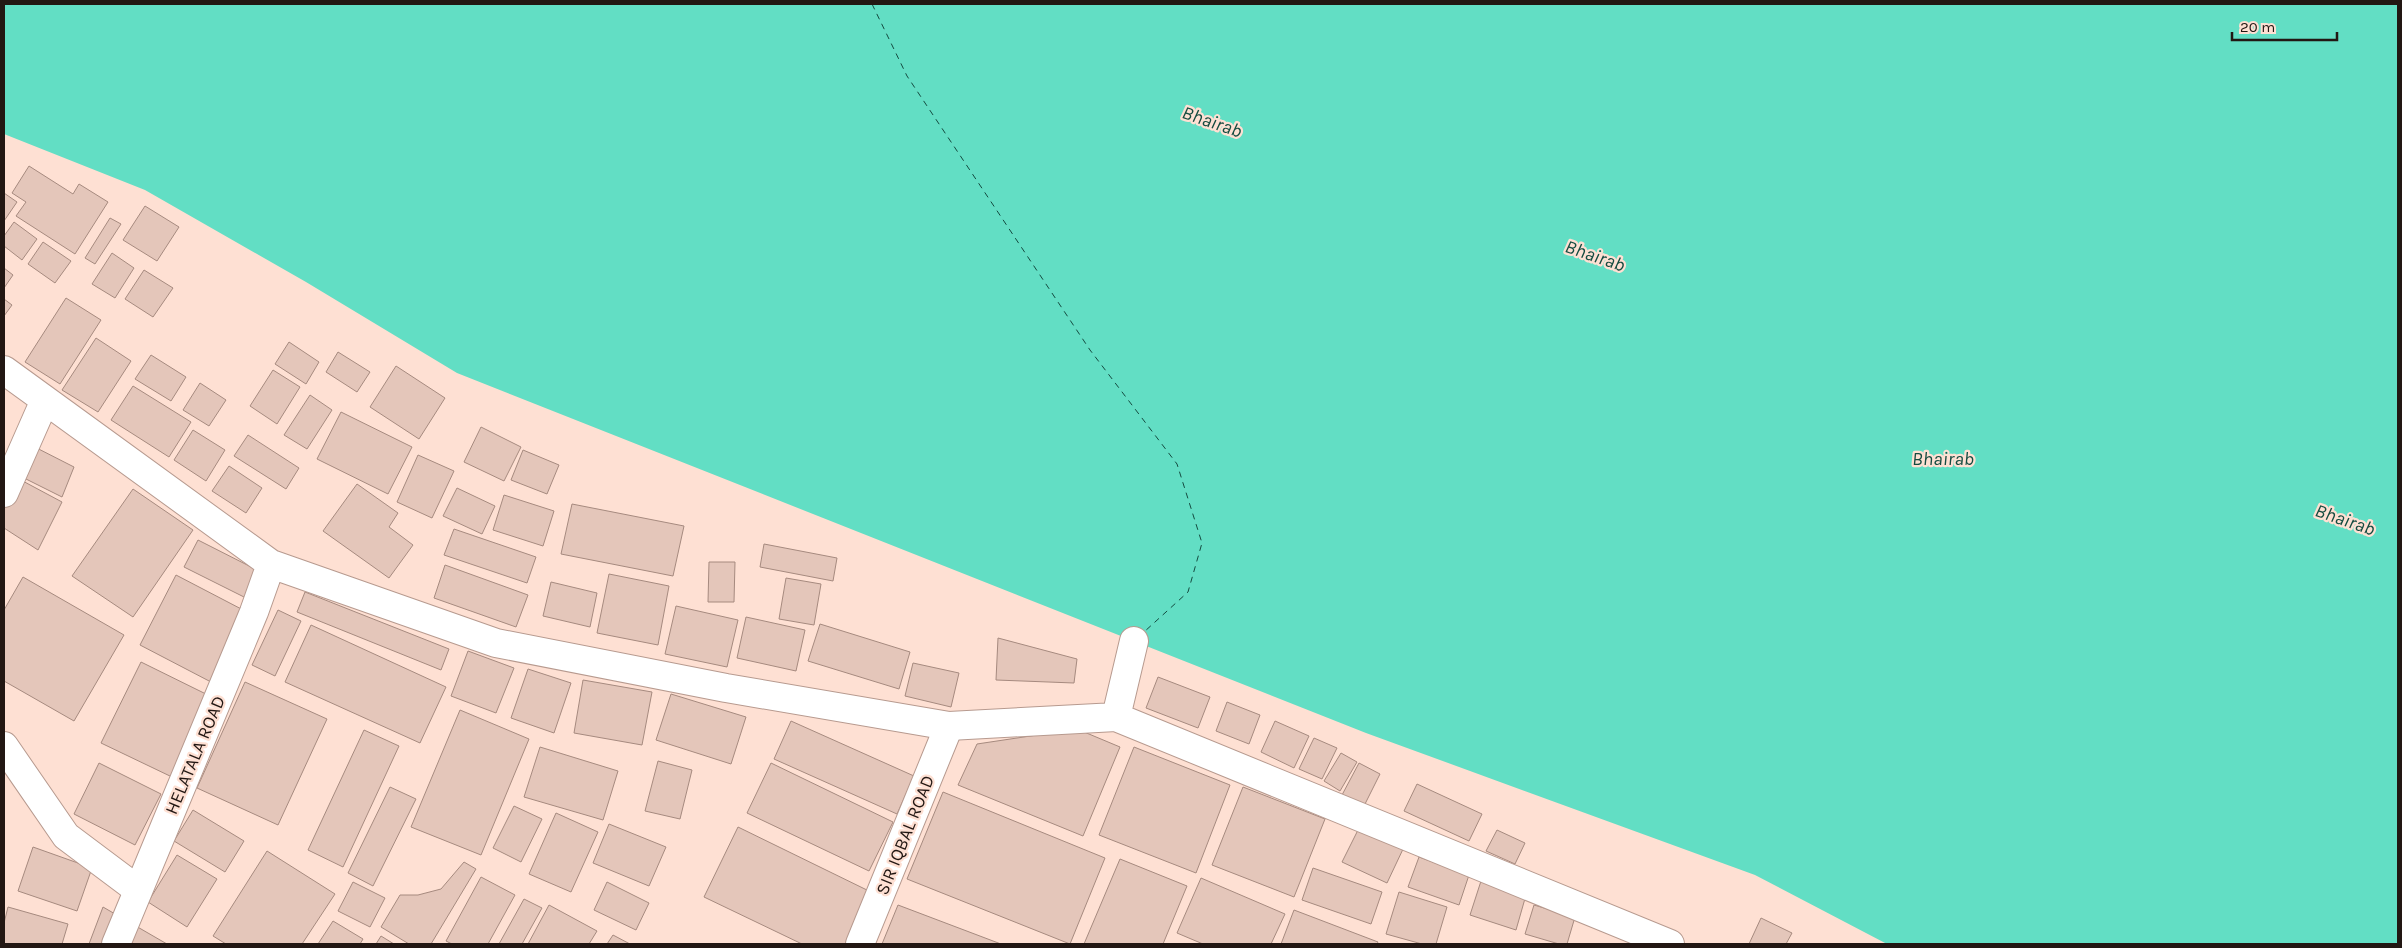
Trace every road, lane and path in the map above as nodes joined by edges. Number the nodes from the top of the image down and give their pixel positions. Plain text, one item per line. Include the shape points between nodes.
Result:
1 (4, 370) edge
2 (45, 400) junction
3 (4, 493) edge
4 (271, 564) junction
5 (1134, 641) dead end
6 (1116, 716) junction
7 (949, 726) junction
8 (4, 746) edge
9 (138, 890) junction
10 (116, 944) edge
11 (860, 944) edge
12 (1670, 944) edge

1 - 2 street
2 - 3 street
2 - 4 street
4 - 7 street via 496,643 726,688
4 - 9 street, HELATALA ROAD
5 - 6 street
6 - 7 street
6 - 12 street
7 - 11 street, SIR IQBAL ROAD
8 - 9 street via 66,836
9 - 10 street, HELATALA ROAD

